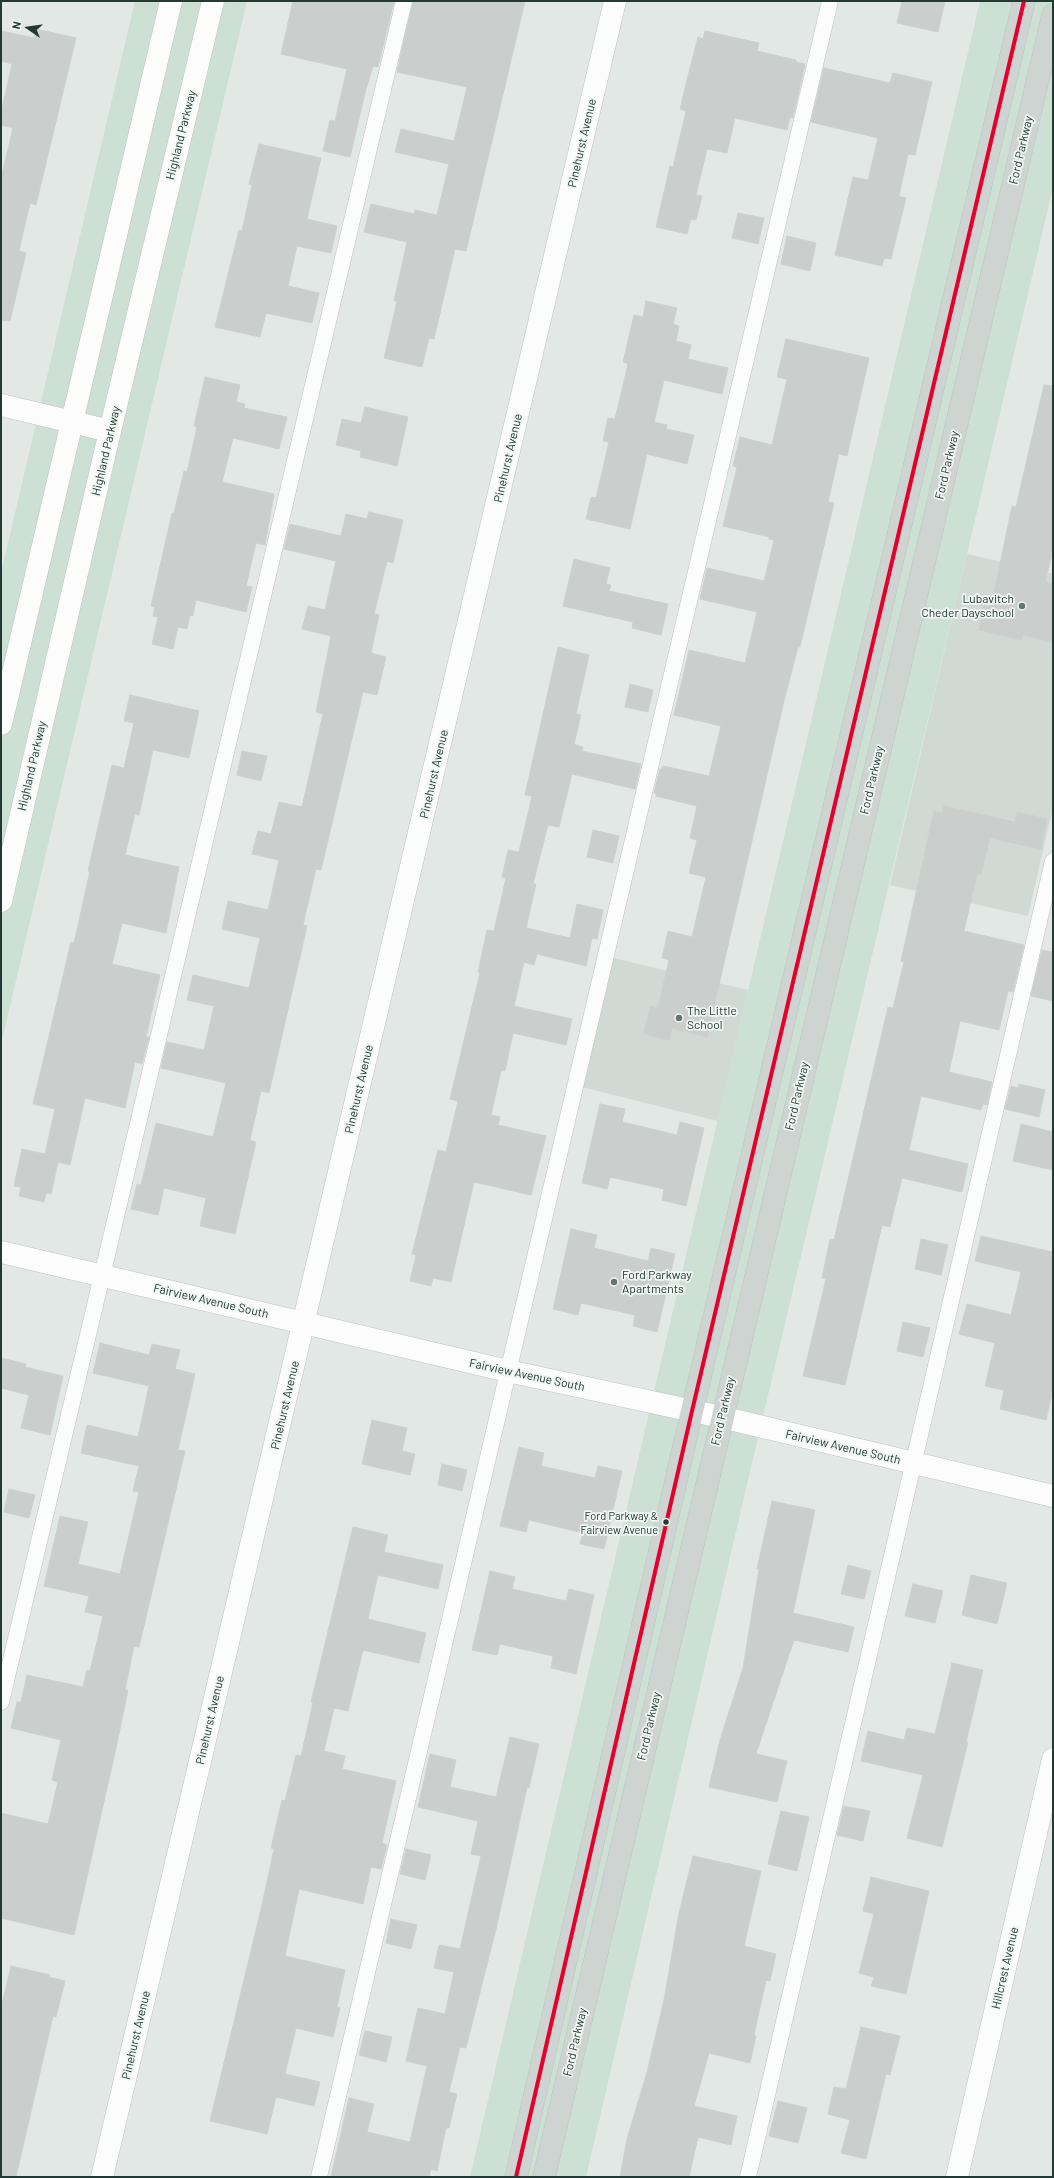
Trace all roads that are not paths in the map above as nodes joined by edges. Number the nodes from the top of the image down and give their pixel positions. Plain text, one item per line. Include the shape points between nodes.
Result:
1 (171, 1) edge
2 (213, 1) edge
3 (404, 1) edge
4 (615, 1) edge
5 (830, 1) edge
6 (1024, 1) edge
7 (1053, 15) edge
8 (1, 405) edge
9 (72, 422) junction
10 (110, 431) junction
11 (1, 724) edge
12 (1053, 861) edge
13 (1, 901) edge
14 (1, 1252) edge
15 (102, 1275) junction
16 (305, 1322) junction
17 (508, 1371) junction
18 (692, 1411) junction
19 (721, 1417) junction
20 (912, 1463) junction
21 (1053, 1496) edge
22 (1, 1702) edge
23 (1053, 1760) edge
24 (102, 2177) edge
25 (319, 2177) edge
26 (516, 2177) edge
27 (544, 2177) edge
28 (748, 2177) edge
29 (957, 2177) edge

1 - 9 street
2 - 10 street, Highland Parkway
3 - 15 lane
4 - 16 street, Pinehurst Avenue
5 - 17 lane
6 - 18 main road
7 - 19 main road, Ford Parkway
8 - 9 street
9 - 10 street
9 - 11 street
10 - 13 street, Highland Parkway
12 - 20 lane
14 - 15 street, Fairview Avenue South
15 - 16 street, Fairview Avenue South
15 - 22 lane
16 - 17 street, Fairview Avenue South
16 - 24 street, Pinehurst Avenue
17 - 18 street, Fairview Avenue South
17 - 25 lane
18 - 19 street, Fairview Avenue South
18 - 26 main road
19 - 20 street, Fairview Avenue South
19 - 27 main road, Ford Parkway
20 - 21 street, Fairview Avenue South
20 - 28 lane
23 - 29 street, Hillcrest Avenue

